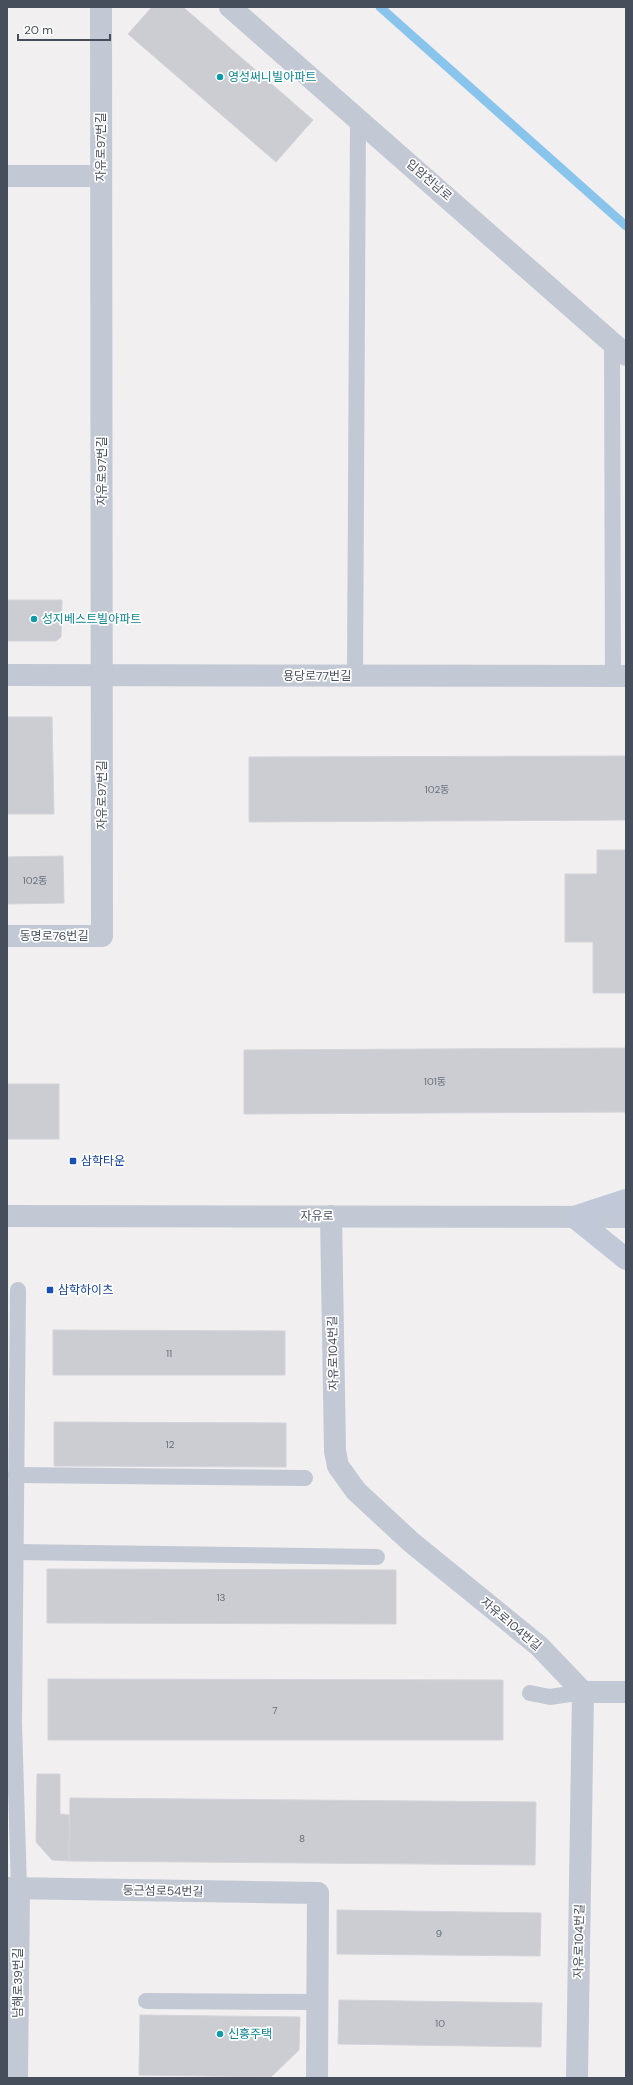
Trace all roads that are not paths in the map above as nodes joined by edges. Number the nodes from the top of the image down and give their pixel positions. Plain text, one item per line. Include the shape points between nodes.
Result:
1 (101, 7) edge
2 (230, 7) edge
3 (358, 118) junction
4 (7, 176) edge
5 (101, 176) junction
6 (619, 349) edge
7 (7, 675) edge
8 (102, 676) junction
9 (355, 676) junction
10 (619, 677) edge
11 (7, 936) edge
12 (102, 936) joint
13 (626, 1200) edge
14 (7, 1216) edge
15 (331, 1216) junction
16 (574, 1217) junction
17 (626, 1217) edge
18 (626, 1259) edge
19 (18, 1290) dead end
20 (16, 1475) junction
21 (305, 1478) dead end
22 (15, 1552) junction
23 (377, 1557) dead end
24 (583, 1692) junction
25 (626, 1692) edge
26 (530, 1693) dead end
27 (13, 1888) edge
28 (146, 2001) dead end
29 (318, 2002) junction
30 (17, 2078) edge
31 (317, 2078) edge
32 (577, 2078) edge

1 - 5 street, 자유로97번길
2 - 3 street, 입암천남로
3 - 6 street, 입암천남로
3 - 9 lane
4 - 5 street
5 - 8 street, 자유로97번길
6 - 10 lane
7 - 8 street, 용당로77번길
8 - 9 street, 용당로77번길
8 - 12 street, 자유로97번길
9 - 10 street, 용당로77번길
11 - 12 street, 동명로76번길
13 - 16 main road
14 - 15 street, 자유로
15 - 16 street, 자유로
15 - 24 street, 자유로104번길 via 335,1451 338,1466 356,1491 411,1542 539,1646
16 - 17 street, 자유로
16 - 18 main road
19 - 20 lane
20 - 21 lane
20 - 22 lane
22 - 23 lane
22 - 27 lane
24 - 25 street
24 - 26 lane via 550,1697
24 - 32 street, 자유로104번길
27 - 29 street, 둥근섬로54번길 via 318,1893
27 - 30 street, 남해로39번길
28 - 29 lane
29 - 31 street

